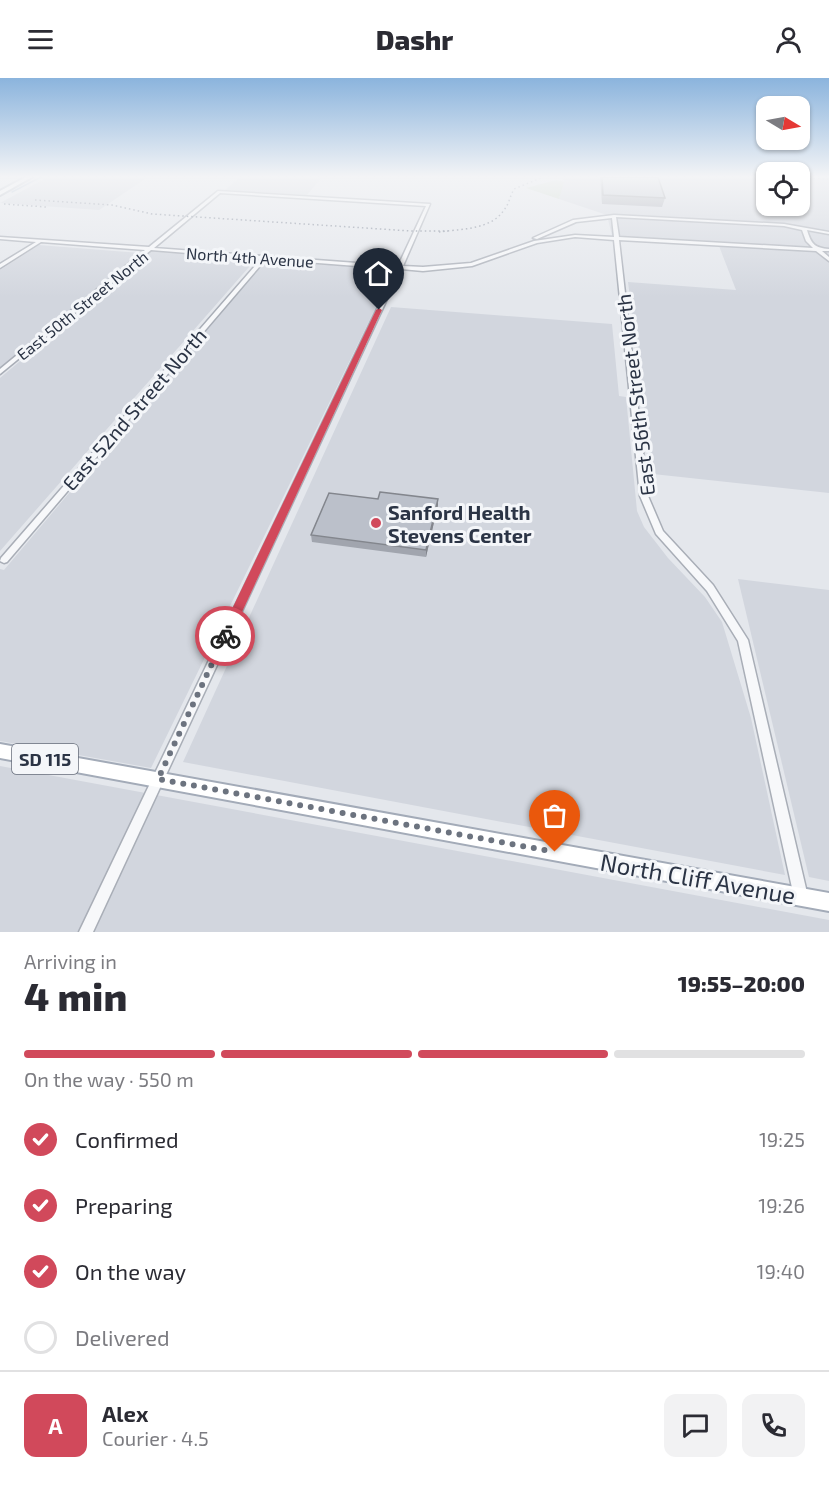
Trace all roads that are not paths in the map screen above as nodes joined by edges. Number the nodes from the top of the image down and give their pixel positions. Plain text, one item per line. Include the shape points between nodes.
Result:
1 (614, 216) edge
2 (188, 217) edge
3 (423, 217) edge
4 (609, 217) edge
5 (628, 217) edge
6 (804, 228) junction
7 (829, 233) edge
8 (616, 237) junction
9 (0, 238) edge
10 (39, 241) junction
11 (149, 249) junction
12 (817, 250) junction
13 (829, 250) edge
14 (499, 255) junction
15 (264, 258) junction
16 (829, 260) edge
17 (0, 266) edge
18 (399, 268) junction
19 (0, 372) edge
20 (4, 560) dead end
21 (0, 751) edge
22 (158, 779) junction
23 (801, 897) junction
24 (829, 902) edge
25 (86, 932) edge

1 - 8 street, East 56th Street North
2 - 11 street, East 50th Street North
3 - 18 street, East 50th Street North
4 - 14 street, North 4th Avenue via 570,223
5 - 6 street, North 4th Avenue
6 - 7 street, North 4th Avenue
6 - 12 street via 805,236
8 - 12 street, North 4th Avenue
8 - 14 street, North 4th Avenue via 554,238
8 - 23 street, East 56th Street North via 644,496 659,532 710,588 743,640
9 - 10 street, North 4th Avenue
10 - 11 street, North 4th Avenue
10 - 17 street
11 - 15 street, North 4th Avenue
11 - 19 street, East 50th Street North
12 - 13 street, North 4th Avenue
12 - 16 street
14 - 18 street, North 4th Avenue via 450,268
15 - 18 street, North 4th Avenue
15 - 20 street, East 52nd Street North
18 - 22 street
21 - 22 main road, North Cliff Avenue / SD 115
22 - 23 main road, North Cliff Avenue / SD 115
22 - 25 street
23 - 24 main road, North Cliff Avenue / SD 115

